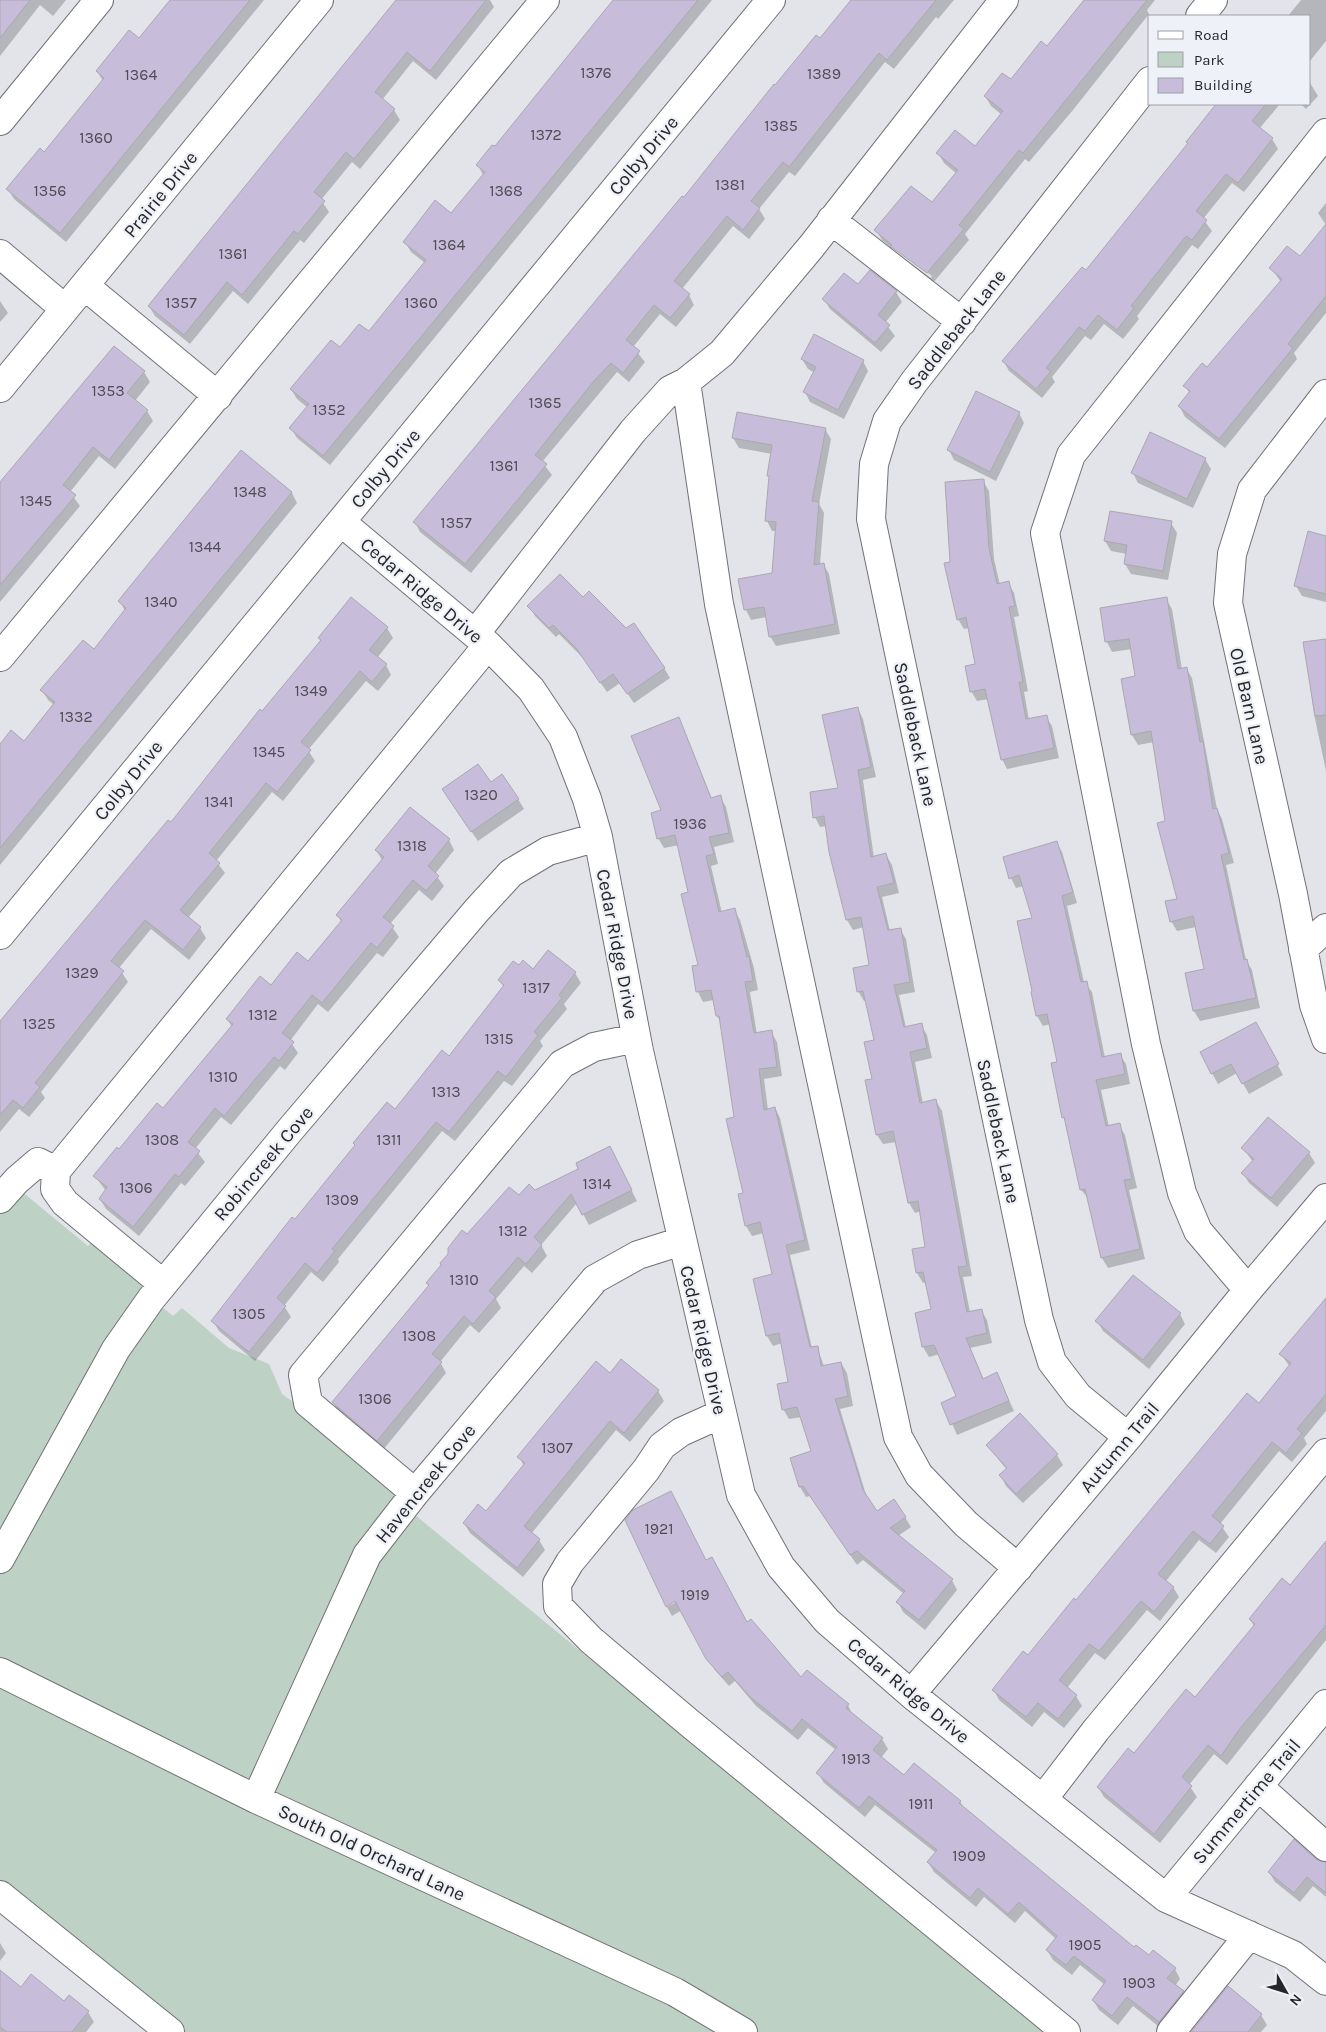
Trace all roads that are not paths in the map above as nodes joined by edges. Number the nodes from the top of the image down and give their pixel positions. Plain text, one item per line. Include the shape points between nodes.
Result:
1 (99, 0) edge
2 (319, 0) edge
3 (545, 0) edge
4 (771, 0) edge
5 (1004, 0) edge
6 (1212, 0) edge
7 (1201, 15) edge
8 (1148, 84) edge
9 (0, 121) edge
10 (1326, 133) edge
11 (832, 220) junction
12 (0, 254) edge
13 (84, 286) junction
14 (65, 309) junction
15 (962, 322) junction
16 (686, 382) junction
17 (0, 388) edge
18 (1326, 394) edge
19 (218, 396) junction
20 (341, 522) junction
21 (482, 640) junction
22 (0, 657) edge
23 (598, 837) junction
24 (1297, 918) junction
25 (1326, 920) edge
26 (1326, 928) edge
27 (0, 935) edge
28 (1303, 949) junction
29 (636, 1038) junction
30 (1326, 1039) edge
31 (56, 1171) junction
32 (1326, 1198) edge
33 (0, 1199) edge
34 (682, 1241) junction
35 (163, 1284) junction
36 (1248, 1290) junction
37 (721, 1414) junction
38 (1128, 1437) junction
39 (1326, 1453) edge
40 (415, 1493) junction
41 (0, 1559) edge
42 (1018, 1568) junction
43 (0, 1672) edge
44 (910, 1694) junction
45 (1326, 1704) edge
46 (1258, 1786) junction
47 (256, 1798) junction
48 (1043, 1799) junction
49 (1326, 1847) edge
50 (0, 1895) edge
51 (1166, 1898) junction
52 (1249, 1935) junction
53 (1326, 1981) edge
54 (170, 2032) edge
55 (743, 2032) edge
56 (1066, 2032) edge
57 (1171, 2032) edge

1 - 9 street
2 - 13 street, Prairie Drive
3 - 19 street
4 - 20 street, Colby Drive
5 - 11 street
6 - 7 street
8 - 15 street, Saddleback Lane
10 - 36 street via 1071,455 1045,533 1146,1044 1182,1193 1198,1231
11 - 15 street
11 - 16 street via 722,353
12 - 14 street
13 - 14 street, Prairie Drive
13 - 19 street
14 - 17 street, Prairie Drive
15 - 38 street, Saddleback Lane via 887,421 874,464 871,519 1039,1320 1052,1362 1078,1396
16 - 21 street via 670,390 633,431
16 - 42 street via 720,604 898,1437 919,1475 966,1524
18 - 24 street, Old Barn Lane via 1252,490 1232,554 1228,603
19 - 22 street
20 - 21 street, Cedar Ridge Drive
20 - 27 street, Colby Drive
21 - 23 street, Cedar Ridge Drive via 531,689 564,737
21 - 31 street
23 - 29 street, Cedar Ridge Drive
23 - 35 street, Robincreek Cove via 548,851 511,874 296,1122
24 - 25 street
24 - 28 street, Old Barn Lane
26 - 28 street
28 - 30 street, Old Barn Lane via 1314,1005
29 - 34 street, Cedar Ridge Drive
29 - 40 street via 594,1047 562,1064 303,1375 308,1403
31 - 33 street via 38,1162
31 - 35 street via 55,1189 65,1204
32 - 36 street, Autumn Trail
34 - 37 street, Cedar Ridge Drive
34 - 40 street, Havencreek Cove via 638,1255 595,1279
35 - 41 street, Robincreek Cove via 116,1349
36 - 38 street, Autumn Trail
37 - 44 street, Cedar Ridge Drive via 741,1495 781,1567 827,1621
37 - 56 street via 681,1432 662,1446 570,1562 557,1584 558,1606 591,1640 687,1721
38 - 42 street, Autumn Trail
39 - 48 street via 1096,1730
40 - 47 street, Havencreek Cove via 367,1555
42 - 44 street, Autumn Trail
43 - 47 street, South Old Orchard Lane
44 - 48 street, Cedar Ridge Drive
45 - 46 street, Summertime Trail
46 - 49 street
46 - 51 street, Summertime Trail
47 - 55 street, South Old Orchard Lane via 676,1992
48 - 51 street, Cedar Ridge Drive
50 - 54 street
51 - 52 street, Cedar Ridge Drive
52 - 53 street, Cedar Ridge Drive via 1293,1956
52 - 57 street

